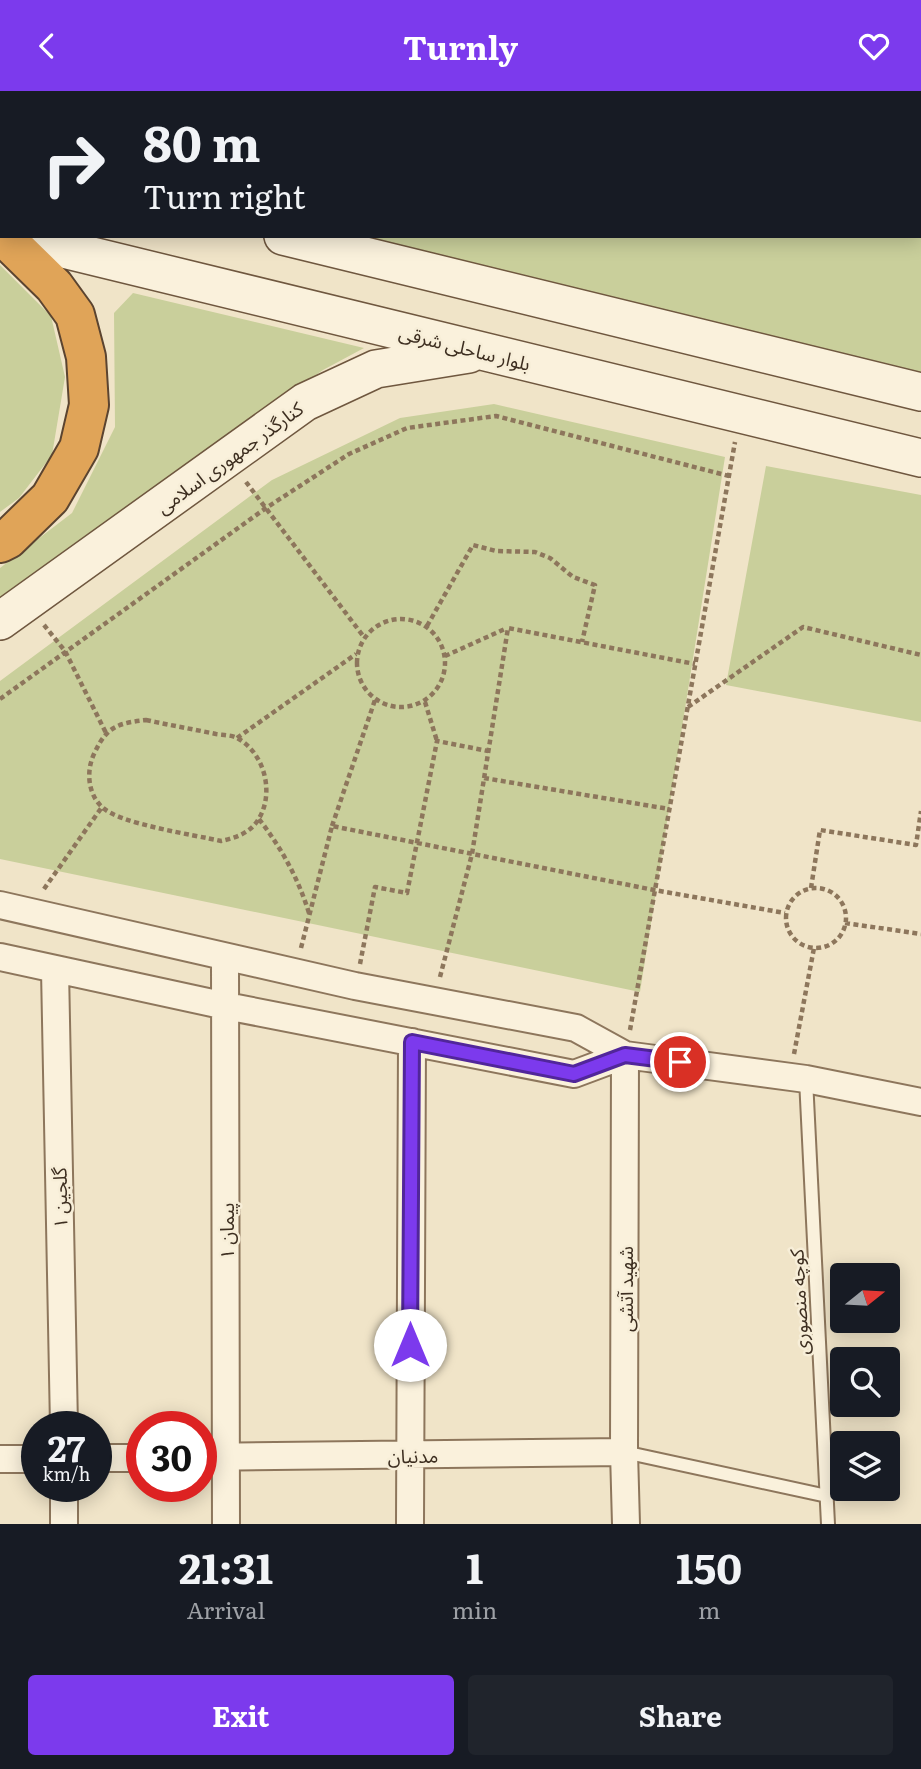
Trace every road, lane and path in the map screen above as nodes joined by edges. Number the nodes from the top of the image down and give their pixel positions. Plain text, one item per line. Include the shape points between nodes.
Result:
1 (4, 238) edge
2 (18, 238) edge
3 (291, 238) edge
4 (485, 352) junction
5 (921, 392) edge
6 (739, 414) junction
7 (227, 458) junction
8 (921, 458) edge
9 (729, 476) junction
10 (266, 508) junction
11 (0, 543) edge
12 (13, 612) edge
13 (426, 626) junction
14 (508, 628) junction
15 (364, 637) junction
16 (582, 642) junction
17 (65, 651) junction
18 (357, 653) junction
19 (921, 655) edge
20 (445, 656) junction
21 (695, 664) junction
22 (0, 699) edge
23 (375, 700) junction
24 (425, 701) junction
25 (687, 708) junction
26 (106, 733) junction
27 (237, 738) junction
28 (437, 741) junction
29 (488, 751) junction
30 (484, 778) junction
31 (102, 807) junction
32 (669, 809) junction
33 (921, 811) edge
34 (258, 819) junction
35 (332, 826) junction
36 (417, 843) junction
37 (472, 854) junction
38 (811, 888) junction
39 (654, 890) junction
40 (0, 905) edge
41 (28, 912) junction
42 (785, 913) junction
43 (309, 914) junction
44 (845, 923) junction
45 (921, 934) edge
46 (814, 949) junction
47 (0, 957) edge
48 (225, 958) junction
49 (55, 970) junction
50 (296, 973) junction
51 (355, 986) junction
52 (434, 1002) junction
53 (226, 1006) junction
54 (412, 1042) junction
55 (625, 1055) junction
56 (797, 1078) junction
57 (921, 1102) edge
58 (64, 1411) edge
59 (214, 1411) edge
60 (624, 1452) junction
61 (409, 1455) junction
62 (217, 1457) edge
63 (0, 1459) edge
64 (21, 1459) edge
65 (217, 1478) edge
66 (827, 1496) junction
67 (64, 1502) edge
68 (64, 1524) edge
69 (226, 1524) edge
70 (410, 1524) edge
71 (626, 1524) edge
72 (828, 1524) edge

1 - 11 highway via 54,286 75,315 86,357 89,405 79,448 50,498
2 - 4 main road, بلوار ساحلی شرقی
3 - 5 main road
4 - 6 main road, بلوار ساحلی شرقی
4 - 7 main road, کنارگذر جمهوری اسلامی via 376,369 305,402
6 - 8 main road, بلوار ساحلی شرقی
6 - 9 path
7 - 10 path
7 - 12 main road, کنارگذر جمهوری اسلامی
9 - 10 path via 496,416 407,428 349,454
9 - 21 path
10 - 15 path
10 - 17 path
12 - 17 path
13 - 15 path via 410,619 393,619 376,625
13 - 16 path via 473,545 535,552 573,577 595,585
13 - 20 path
14 - 16 path
14 - 20 path
14 - 29 path
15 - 18 path
16 - 21 path
17 - 22 path
17 - 26 path
18 - 23 path via 356,671
18 - 27 path
19 - 25 path via 803,627
20 - 24 path via 438,689
21 - 25 path
23 - 24 path via 409,708
23 - 35 path
24 - 28 path
25 - 32 path
26 - 27 path via 120,723 146,720
26 - 31 path via 89,767 90,787
27 - 34 path via 257,757 266,777 266,797
28 - 29 path
28 - 36 path
29 - 30 path
30 - 32 path
30 - 37 path
31 - 34 path via 119,817 221,841 238,837
31 - 41 path
32 - 39 path
33 - 38 path via 916,845 820,830
34 - 43 path via 295,873
35 - 36 path
35 - 43 path
36 - 37 path
36 - 51 path via 407,893 375,887
37 - 39 path
37 - 52 path
38 - 42 path via 799,892
38 - 44 path via 835,894 843,903
39 - 42 path
39 - 55 path
40 - 41 street
41 - 48 street
42 - 46 path via 792,937
43 - 50 path
44 - 45 path
44 - 46 path via 837,939
46 - 56 path
47 - 49 street
48 - 50 street
48 - 53 street, پیمان ۱
49 - 53 street
49 - 58 street, گلجین ۱
50 - 51 street
51 - 52 street
52 - 55 street via 576,1028
53 - 54 street
53 - 59 street, پیمان ۱
54 - 55 street via 574,1074
54 - 61 street
55 - 56 street
55 - 60 street, شهید آتشی
56 - 57 street
56 - 66 lane, کوچه منصوری
60 - 61 street, مدنیان
60 - 66 lane
60 - 71 street, شهید آتشی
61 - 62 street, مدنیان
61 - 70 street
63 - 64 street
65 - 69 street, پیمان ۱
66 - 72 lane, کوچه منصوری
67 - 68 street

